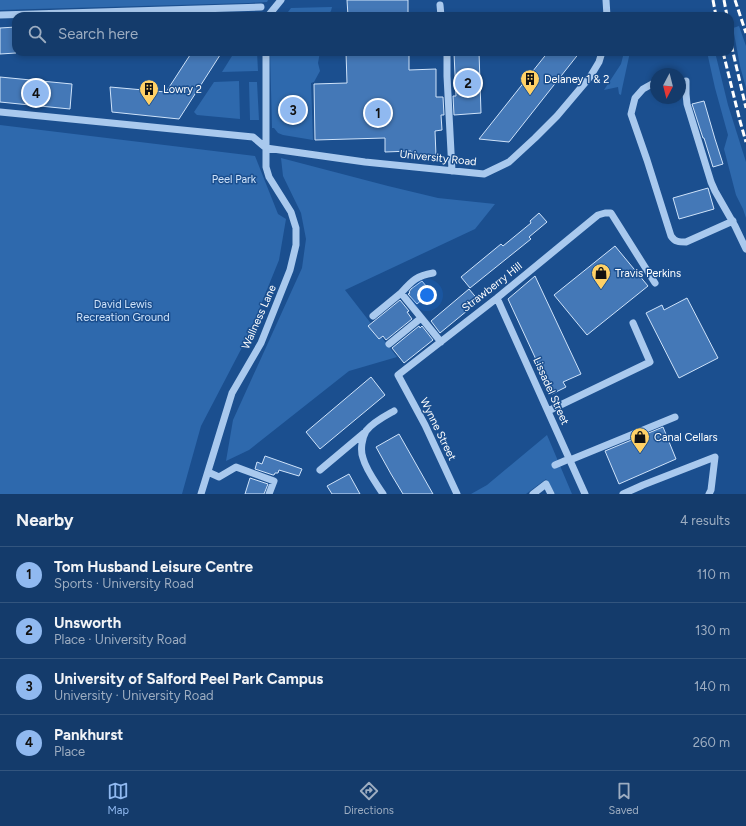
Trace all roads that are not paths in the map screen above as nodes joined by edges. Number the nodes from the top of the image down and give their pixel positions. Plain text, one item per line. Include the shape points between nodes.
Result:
1 (281, 0) edge
2 (606, 0) edge
3 (440, 5) dead end
4 (78, 12) edge
5 (263, 12) edge
6 (271, 12) edge
7 (441, 12) edge
8 (607, 12) edge
9 (0, 15) edge
10 (12, 15) edge
11 (266, 56) edge
12 (447, 56) edge
13 (601, 56) edge
14 (650, 85) edge
15 (686, 94) edge
16 (0, 112) edge
17 (266, 148) junction
18 (452, 171) junction
19 (733, 221) junction
20 (746, 249) edge
21 (433, 273) dead end
22 (655, 283) dead end
23 (401, 293) junction
24 (497, 298) junction
25 (373, 316) dead end
26 (421, 318) junction
27 (633, 323) dead end
28 (441, 342) junction
29 (389, 344) dead end
30 (398, 375) joint
31 (394, 411) dead end
32 (548, 411) junction
33 (675, 417) dead end
34 (366, 431) junction
35 (569, 460) junction
36 (555, 465) dead end
37 (320, 470) dead end
38 (208, 472) junction
39 (201, 494) edge
40 (269, 494) edge
41 (383, 494) edge
42 (457, 494) edge
43 (533, 494) edge
44 (551, 494) edge
45 (585, 494) edge
46 (623, 494) edge
47 (709, 494) edge

1 - 6 street
2 - 8 street
3 - 7 street
4 - 5 street via 261,5
9 - 10 street
11 - 17 street, Wallness Lane
12 - 18 street
13 - 18 street, University Road via 590,77 557,116 509,162 484,174
14 - 19 street via 635,98 631,114 671,236 676,241 686,242
15 - 19 street via 714,191
16 - 17 street via 253,137
17 - 18 street, University Road
17 - 38 street, Wallness Lane via 268,177 291,212 296,228 296,246 290,270 261,343 232,393
19 - 20 street
21 - 23 street via 424,274 413,280
22 - 24 street, Strawberry Hill via 610,213 605,212 598,215
23 - 25 street
23 - 26 street
24 - 28 street, Strawberry Hill
24 - 32 street, Lissadel Street
26 - 28 street
26 - 29 street
27 - 32 street via 650,362
28 - 30 street, Strawberry Hill
30 - 42 street, Wynne Street
31 - 34 street
32 - 35 street, Lissadel Street
33 - 35 street
34 - 37 street
34 - 41 street via 362,458
35 - 36 street
35 - 45 street, Lissadel Street
38 - 39 street, Wallness Lane
38 - 40 street via 219,477 236,467 274,481
43 - 44 street via 546,484
46 - 47 street via 715,457

